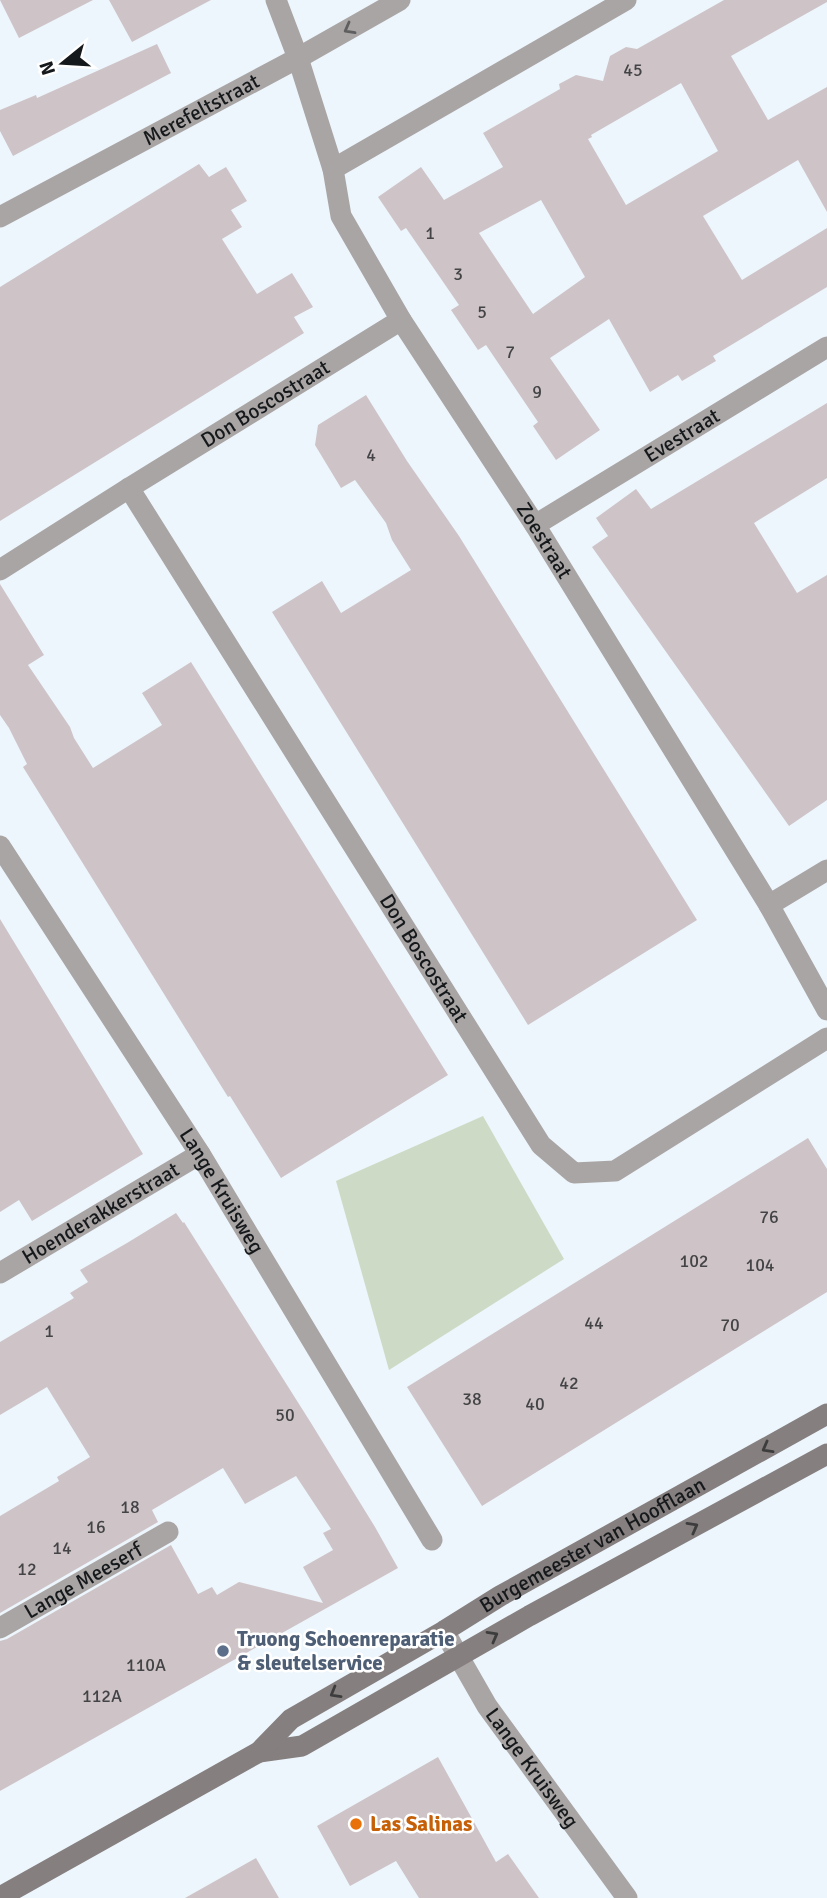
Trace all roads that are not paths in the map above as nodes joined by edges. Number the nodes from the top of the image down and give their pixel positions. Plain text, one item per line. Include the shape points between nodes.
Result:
1 (276, 0) edge
2 (400, 0) edge
3 (626, 0) edge
4 (298, 58) junction
5 (333, 169) junction
6 (0, 217) edge
7 (401, 320) junction
8 (827, 348) edge
9 (128, 488) junction
10 (536, 525) junction
11 (0, 570) edge
12 (0, 846) edge
13 (827, 870) edge
14 (769, 905) junction
15 (827, 1010) edge
16 (827, 1038) edge
17 (200, 1154) junction
18 (0, 1273) edge
19 (827, 1414) edge
20 (827, 1454) edge
21 (168, 1532) dead end
22 (432, 1540) dead end
23 (0, 1628) edge
24 (444, 1631) junction
25 (459, 1656) junction
26 (259, 1752) junction
27 (0, 1897) edge
28 (627, 1898) edge

1 - 4 street, Zoestraat
2 -> 4 street, Merefeltstraat
3 - 5 street
4 - 5 street, Zoestraat
4 - 6 street, Merefeltstraat
5 - 7 street, Zoestraat via 341,216
7 - 9 street, Don Boscostraat
7 - 10 street, Zoestraat
8 - 10 street, Evestraat
9 - 11 street, Don Boscostraat
9 - 16 street, Don Boscostraat via 541,1145 575,1173 615,1171
10 - 14 street, Zoestraat
12 - 17 street, Lange Kruisweg
13 - 14 street
14 - 15 street, Zoestraat
17 - 18 street, Hoenderakkerstraat
17 - 22 street, Lange Kruisweg
19 -> 24 main road, Burgemeester van Hoofflaan
25 -> 20 main road, Burgemeester van Hoofflaan
21 - 23 street, Lange Meeserf
24 - 25 street, Lange Kruisweg
24 -> 26 main road, Burgemeester van Hoofflaan via 291,1719
25 - 26 main road, Burgemeester van Hoofflaan via 302,1746
25 - 28 street, Lange Kruisweg via 487,1706
26 - 27 main road, Burgemeester van Hoofflaan

